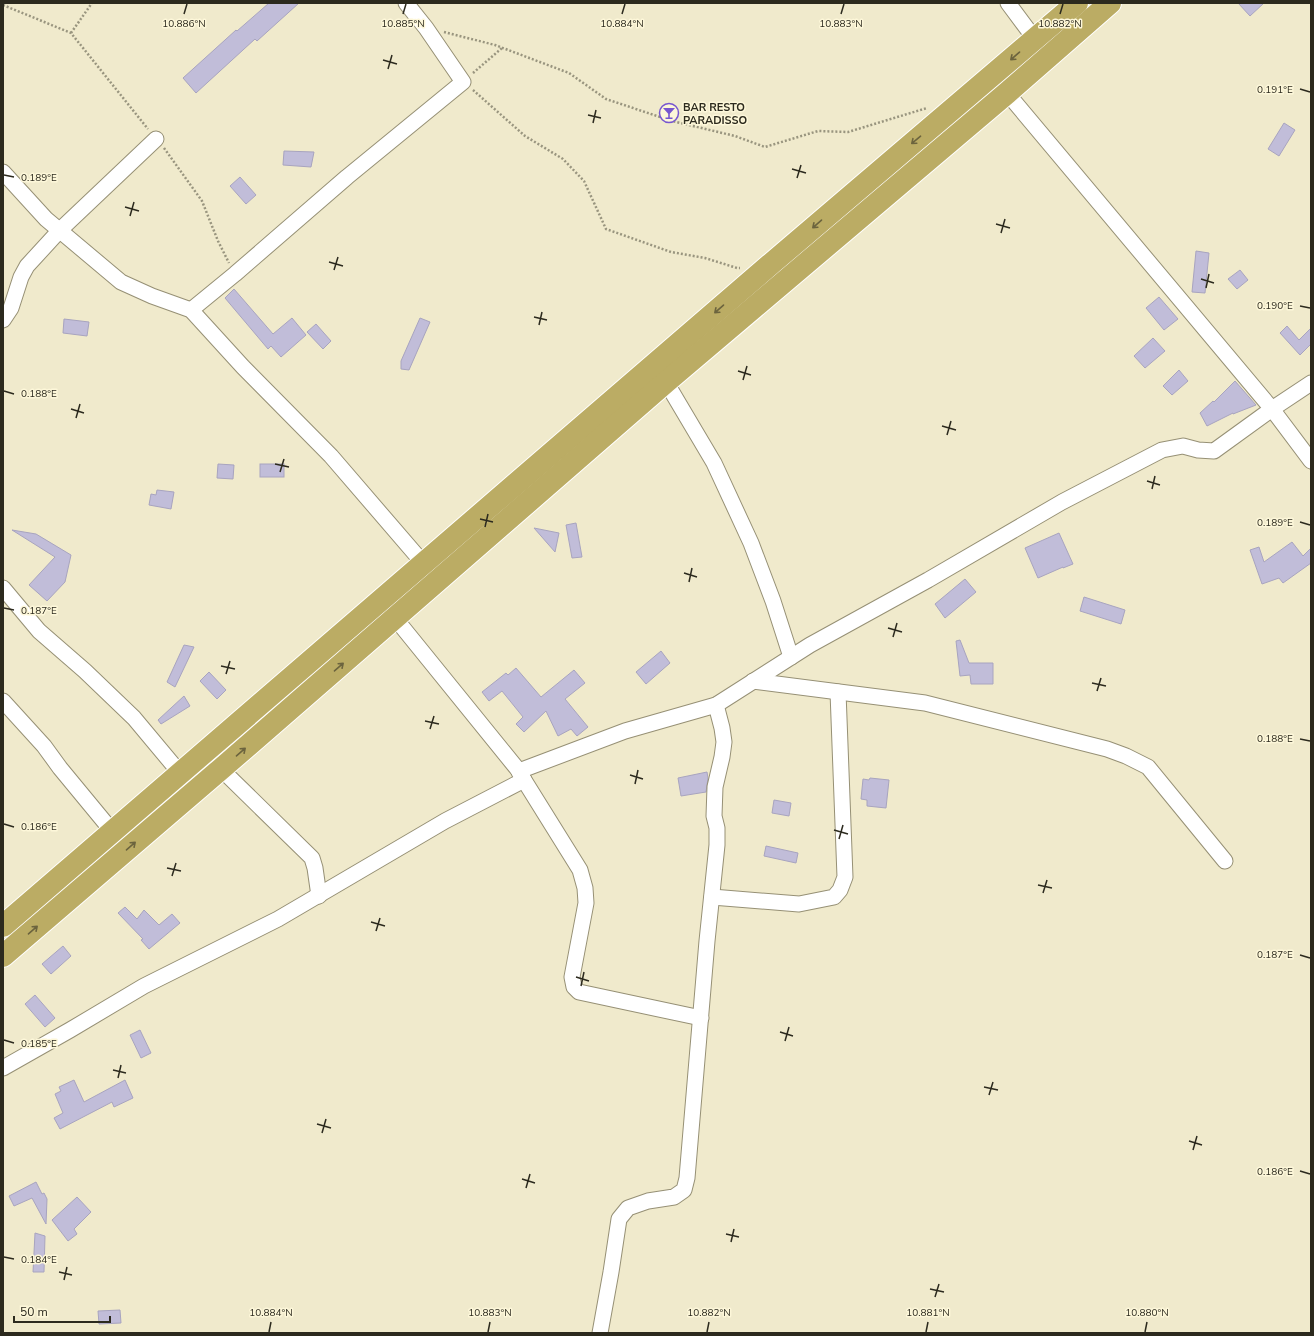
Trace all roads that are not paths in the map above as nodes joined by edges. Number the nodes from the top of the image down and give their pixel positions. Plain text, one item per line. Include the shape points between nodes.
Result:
1 (406, 3) edge
2 (1008, 3) edge
3 (1077, 3) edge
4 (1110, 3) edge
5 (1035, 38) junction
6 (1048, 57) junction
7 (1007, 93) junction
8 (156, 138) road end
9 (3, 172) edge
10 (60, 230) junction
11 (191, 310) junction
12 (3, 320) edge
13 (666, 382) junction
14 (1311, 383) edge
15 (1272, 409) junction
16 (1311, 461) edge
17 (424, 564) junction
18 (438, 580) junction
19 (3, 588) edge
20 (395, 618) junction
21 (791, 657) junction
22 (753, 681) junction
23 (838, 692) junction
24 (3, 700) edge
25 (716, 705) junction
26 (221, 769) junction
27 (179, 773) junction
28 (521, 775) junction
29 (195, 791) junction
30 (112, 831) junction
31 (1225, 862) dead end
32 (319, 896) junction
33 (712, 897) junction
34 (3, 926) edge
35 (3, 956) edge
36 (701, 1018) junction
37 (3, 1068) edge
38 (600, 1333) edge

1 - 11 street via 463,82
2 - 5 street
3 - 5 highway
4 - 6 highway
5 - 6 street
5 -> 17 highway
6 - 7 highway
7 - 13 highway
7 - 15 street
8 - 10 street
9 - 10 street via 46,219
10 - 11 street via 121,282
10 - 12 street via 27,266 11,308
11 - 17 street via 331,456
13 - 18 highway
13 - 21 street via 714,462 751,543
14 - 15 street
15 - 16 street
15 - 21 street via 1214,450 1198,450 1183,446 1162,450 1062,502
17 - 18 street
17 - 27 highway
18 - 20 highway
19 - 27 street via 39,631 134,718
26 -> 20 highway
20 - 28 street
21 - 22 street
22 - 23 street
22 - 25 street
23 - 31 street via 925,703 1126,756 1148,767
23 - 33 street via 844,877 840,890 834,897 799,904
24 - 30 street via 44,746
25 - 28 street via 625,731 532,765
25 - 33 street via 724,742 715,787 717,845
26 - 29 highway
26 - 32 street via 312,858
27 - 29 street
27 - 30 highway
28 - 32 street
28 - 36 street via 580,870 586,888 586,903 572,977 574,987 579,992
35 -> 29 highway
30 - 34 highway
32 - 37 street via 278,920 144,986
33 - 36 street
36 - 38 street via 684,1190 674,1197 628,1208 619,1219

